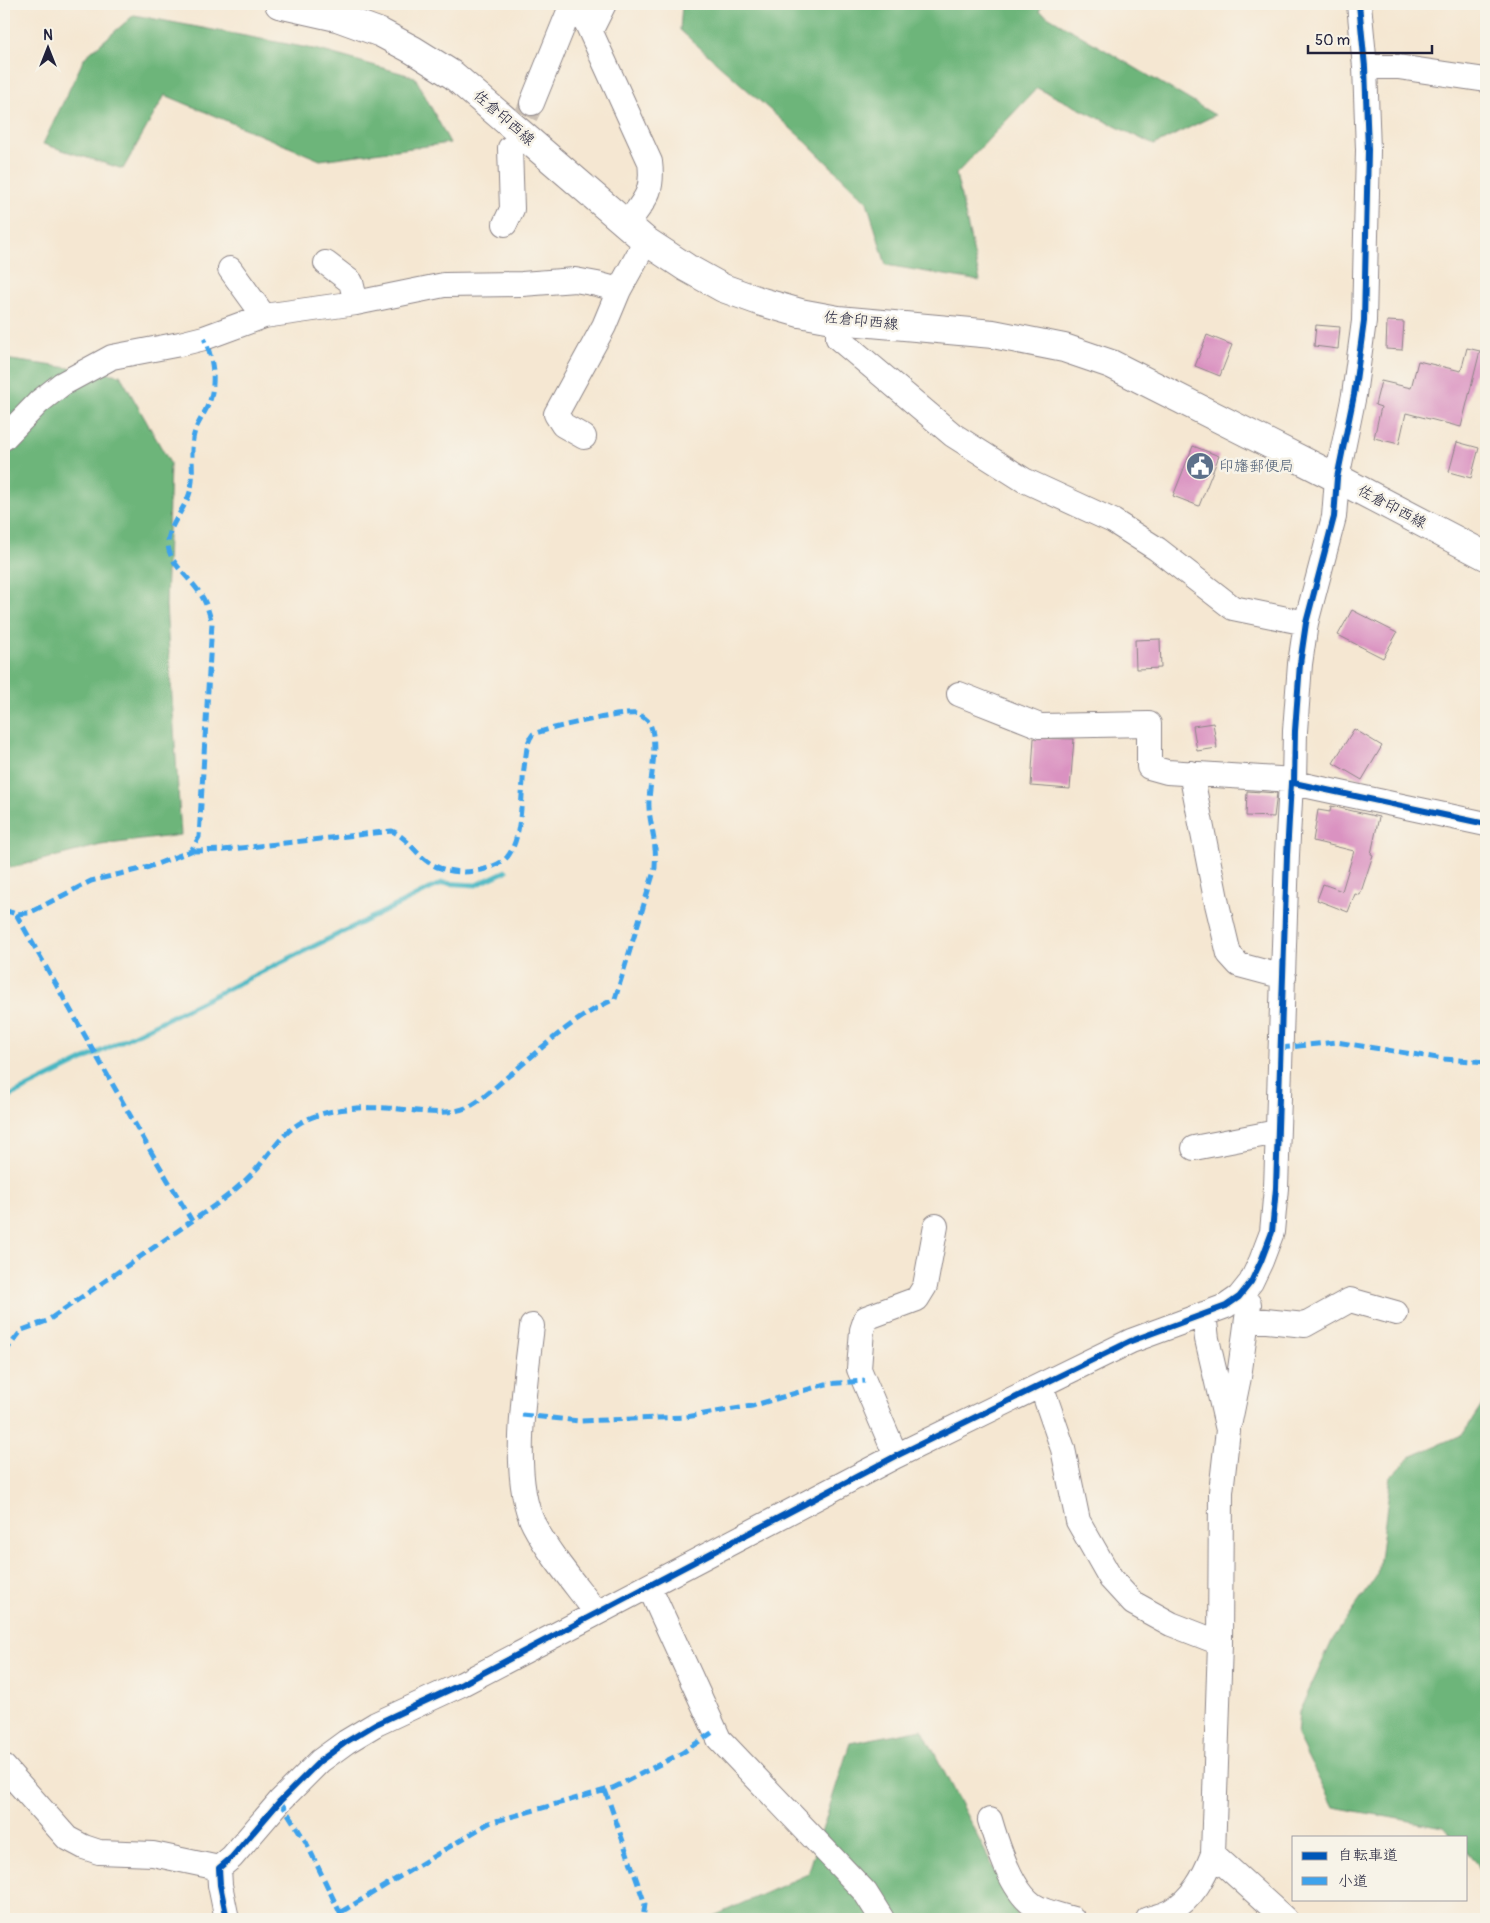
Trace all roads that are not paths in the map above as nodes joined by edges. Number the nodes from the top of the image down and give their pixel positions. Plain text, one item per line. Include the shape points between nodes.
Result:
1 (279, 4) edge
2 (572, 4) edge
3 (578, 4) edge
4 (604, 4) edge
5 (1359, 4) edge
6 (591, 30) junction
7 (1364, 67) junction
8 (1486, 80) edge
9 (532, 103) tunnel mouth
10 (510, 148) tunnel mouth
11 (505, 224) dead end
12 (636, 233) junction
13 (326, 263) dead end
14 (230, 269) dead end
15 (619, 290) junction
16 (356, 303) junction
17 (264, 316) junction
18 (838, 320) junction
19 (584, 437) dead end
20 (4, 438) edge
21 (1337, 478) junction
22 (1486, 556) edge
23 (1306, 623) junction
24 (959, 694) dead end
25 (1191, 773) junction
26 (1294, 781) junction
27 (1486, 824) edge
28 (1284, 976) junction
29 (1277, 1132) junction
30 (1194, 1148) dead end
31 (936, 1226) dead end
32 (1251, 1282) junction
33 (1396, 1313) dead end
34 (1204, 1314) junction
35 (1247, 1319) junction
36 (532, 1326) dead end
37 (1041, 1385) junction
38 (1228, 1430) junction
39 (896, 1456) junction
40 (649, 1586) junction
41 (596, 1612) junction
42 (1220, 1643) junction
43 (4, 1767) edge
44 (990, 1820) dead end
45 (1214, 1854) junction
46 (219, 1868) junction
47 (1174, 1915) edge
48 (227, 1919) edge
49 (882, 1919) edge
50 (1073, 1919) edge
51 (1148, 1919) edge
52 (1285, 1919) edge

1 - 12 main road, 佐倉印西線 via 336,17 381,34 453,75
2 - 9 street
3 - 6 street
4 - 6 street
5 - 7 street
6 - 12 street via 650,162 650,191
7 - 8 street via 1398,67
7 - 21 street via 1368,150 1364,321 1354,394
10 - 11 street via 512,209
12 - 15 street
12 - 18 main road, 佐倉印西線 via 723,288 800,313
13 - 16 street via 351,282
14 - 17 street
15 - 16 street via 575,280 444,285
15 - 19 street via 604,326 556,414 563,425
16 - 17 street
17 - 20 street via 204,338 112,357 62,384
18 - 21 main road, 佐倉印西線 via 993,334 1064,348 1111,364
18 - 23 street via 838,338 953,435 1024,480 1113,521 1157,549 1233,608
21 - 22 main road, 佐倉印西線
21 - 23 street via 1334,516
23 - 26 street via 1300,664
24 - 25 street via 1040,726 1149,724 1149,768
25 - 26 street
25 - 28 street via 1229,954 1239,965
26 - 27 street
26 - 28 street via 1291,783 1287,854
28 - 29 street
29 - 30 street
29 - 32 street via 1272,1232
31 - 39 street via 925,1286 917,1299 866,1318 862,1330 859,1369
32 - 34 street via 1240,1297
32 - 35 street
33 - 35 street via 1350,1300 1305,1325
34 - 37 street via 1131,1341
34 - 38 street
35 - 38 street
36 - 41 street via 522,1415 525,1501 534,1525 552,1554
37 - 39 street
37 - 42 street via 1063,1449 1078,1521 1111,1579 1133,1603 1171,1624
38 - 42 street via 1221,1492
39 - 40 street
40 - 41 street
40 - 49 street via 720,1739 865,1892
41 - 46 street via 346,1742 320,1761
42 - 45 street
43 - 46 street via 66,1838 84,1847 99,1852 153,1854
44 - 50 street via 1001,1856 1022,1894 1033,1905
45 - 47 street via 1203,1879
45 - 52 street
46 - 48 street
47 - 51 street

